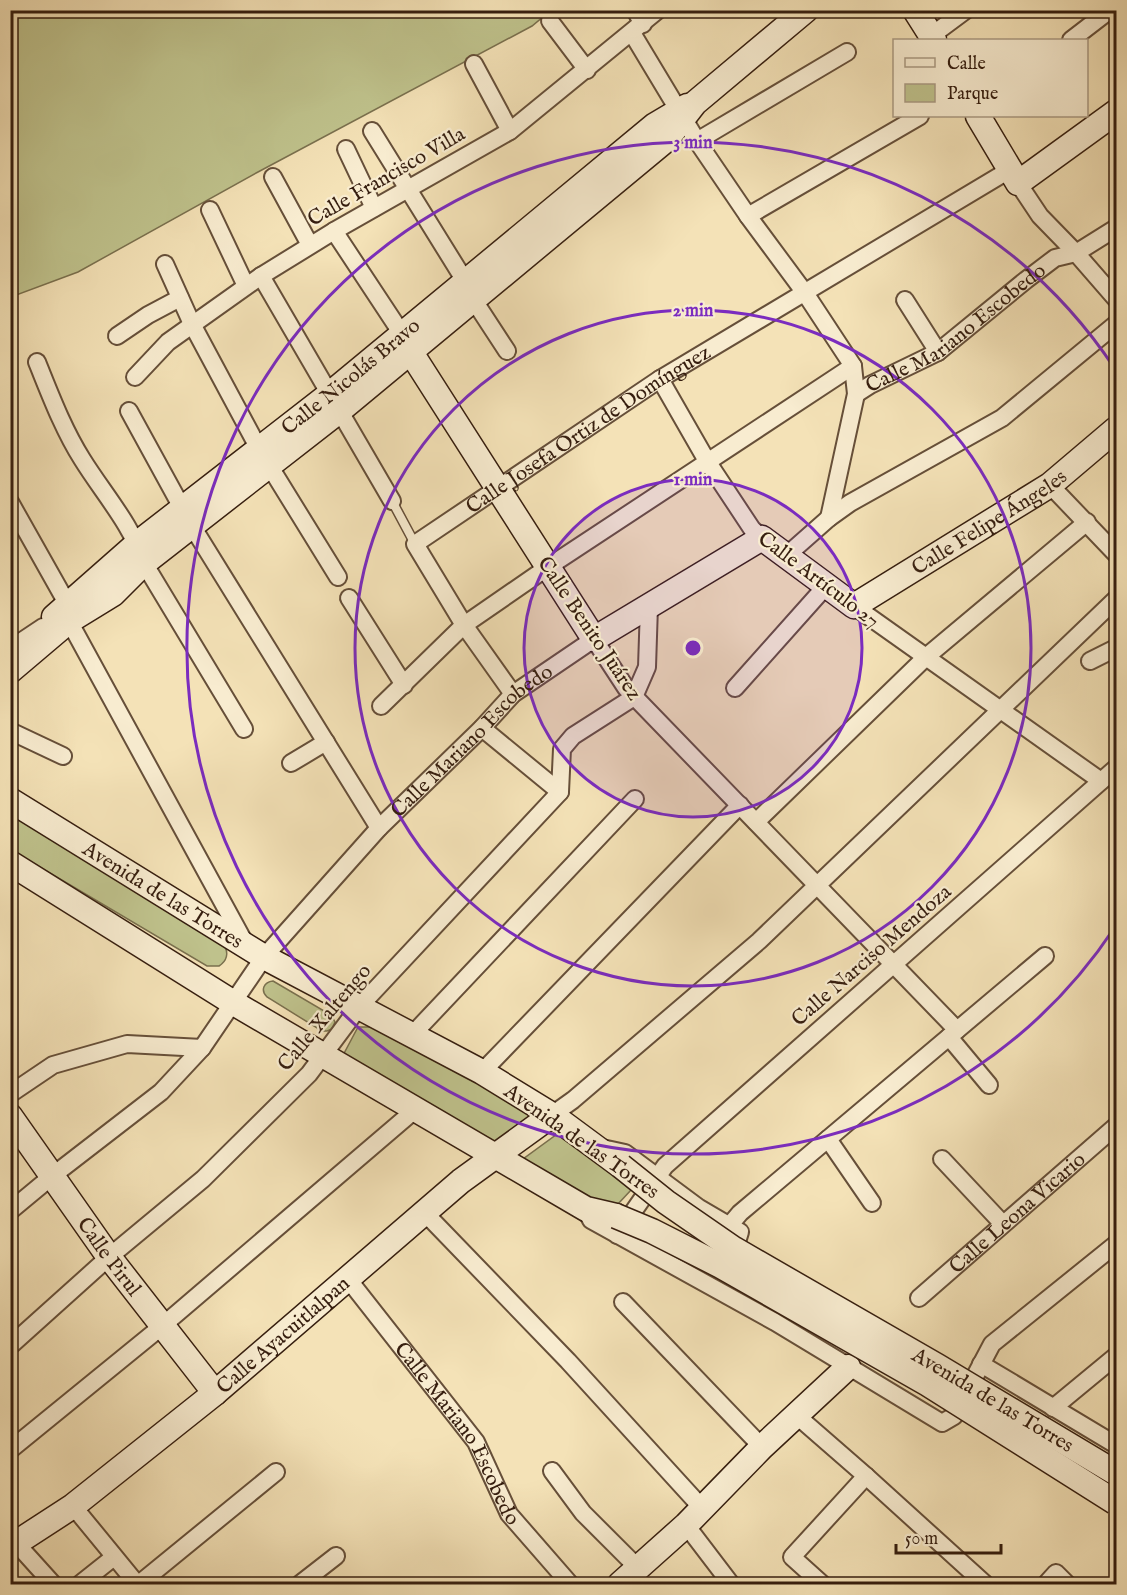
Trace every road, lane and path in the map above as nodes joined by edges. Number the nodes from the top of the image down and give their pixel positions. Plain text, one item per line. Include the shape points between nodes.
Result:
1 (658, 10) edge
2 (807, 10) edge
3 (915, 10) edge
4 (966, 10) edge
5 (1110, 10) edge
6 (550, 21) dead end
7 (637, 23) edge
8 (932, 38) edge
9 (1072, 39) edge
10 (847, 52) dead end
11 (474, 63) dead end
12 (587, 70) junction
13 (685, 112) junction
14 (1116, 112) edge
15 (918, 117) edge
16 (979, 117) edge
17 (372, 131) dead end
18 (510, 131) junction
19 (697, 141) junction
20 (346, 149) dead end
21 (1014, 176) junction
22 (273, 177) dead end
23 (407, 189) junction
24 (374, 208) junction
25 (210, 210) dead end
26 (748, 216) junction
27 (1116, 228) edge
28 (334, 231) junction
29 (310, 245) junction
30 (1076, 253) junction
31 (165, 264) dead end
32 (261, 276) junction
33 (246, 286) junction
34 (469, 290) junction
35 (805, 293) junction
36 (180, 298) junction
37 (1116, 298) edge
38 (905, 300) dead end
39 (192, 324) junction
40 (1116, 324) edge
41 (117, 336) dead end
42 (406, 342) junction
43 (507, 351) dead end
44 (938, 352) junction
45 (37, 362) dead end
46 (854, 366) junction
47 (135, 377) dead end
48 (660, 379) junction
49 (856, 394) junction
50 (334, 403) junction
51 (129, 411) dead end
52 (1116, 429) edge
53 (264, 457) junction
54 (707, 461) junction
55 (1050, 485) junction
56 (497, 489) junction
57 (392, 501) joint
58 (10, 502) edge
59 (188, 517) junction
60 (829, 518) junction
61 (15, 520) edge
62 (1087, 522) junction
63 (762, 538) junction
64 (415, 544) junction
65 (141, 553) junction
66 (1116, 554) edge
67 (786, 556) junction
68 (548, 567) junction
69 (338, 577) dead end
70 (826, 586) junction
71 (349, 598) dead end
72 (1116, 599) edge
73 (649, 606) junction
74 (854, 606) junction
75 (58, 622) junction
76 (464, 625) junction
77 (594, 639) junction
78 (1116, 648) edge
79 (10, 649) edge
80 (10, 655) edge
81 (926, 657) junction
82 (1090, 661) dead end
83 (10, 671) edge
84 (404, 685) junction
85 (10, 686) edge
86 (735, 688) dead end
87 (513, 694) junction
88 (634, 697) junction
89 (381, 706) dead end
90 (999, 710) junction
91 (482, 728) junction
92 (244, 729) dead end
93 (10, 731) edge
94 (326, 742) junction
95 (63, 756) dead end
96 (291, 763) dead end
97 (1116, 768) edge
98 (1101, 781) junction
99 (560, 792) junction
100 (635, 799) dead end
101 (10, 800) edge
102 (740, 805) junction
103 (756, 822) junction
104 (379, 828) junction
105 (10, 863) edge
106 (818, 885) junction
107 (256, 952) junction
108 (1045, 956) dead end
109 (895, 965) junction
110 (232, 1002) junction
111 (359, 1007) junction
112 (953, 1033) junction
113 (412, 1035) junction
114 (202, 1048) junction
115 (323, 1055) junction
116 (482, 1072) junction
117 (989, 1085) dead end
118 (10, 1094) edge
119 (416, 1109) junction
120 (552, 1115) junction
121 (10, 1116) edge
122 (1116, 1126) edge
123 (828, 1139) junction
124 (594, 1146) junction
125 (496, 1156) junction
126 (942, 1159) dead end
127 (51, 1177) junction
128 (658, 1179) junction
129 (872, 1203) dead end
130 (10, 1211) edge
131 (425, 1213) junction
132 (1002, 1223) junction
133 (617, 1225) junction
134 (729, 1226) junction
135 (1116, 1244) edge
136 (109, 1257) junction
137 (348, 1279) junction
138 (721, 1293) junction
139 (918, 1298) dead end
140 (623, 1302) dead end
141 (161, 1327) junction
142 (10, 1346) edge
143 (1116, 1356) edge
144 (981, 1364) junction
145 (848, 1367) junction
146 (215, 1394) junction
147 (1053, 1408) junction
148 (796, 1415) junction
149 (1116, 1445) edge
150 (762, 1448) junction
151 (10, 1450) edge
152 (552, 1471) dead end
153 (276, 1472) dead end
154 (1116, 1473) edge
155 (866, 1476) junction
156 (1116, 1503) edge
157 (73, 1506) junction
158 (694, 1517) junction
159 (13, 1545) edge
160 (336, 1556) dead end
161 (114, 1557) junction
162 (638, 1568) junction
163 (53, 1584) edge
164 (80, 1584) edge
165 (138, 1584) edge
166 (300, 1584) edge
167 (570, 1584) edge
168 (620, 1584) edge
169 (731, 1584) edge
170 (822, 1584) edge
171 (985, 1584) edge
172 (1046, 1584) edge
173 (1067, 1584) edge

1 - 7 street, Calle Francisco Villa
2 - 13 main road, Calle Nicolás Bravo
3 - 8 main road
4 - 8 street
5 - 9 street
6 - 12 street
7 - 12 street, Calle Francisco Villa
7 - 13 street
10 - 19 street
11 - 18 street
12 - 18 street, Calle Francisco Villa
13 - 19 street
13 - 34 main road, Calle Nicolás Bravo via 667,139
14 - 21 main road, Calle Josefa Ortiz de Domínguez
15 - 26 street
16 - 21 main road
17 - 23 street
18 - 23 street, Calle Francisco Villa
19 - 26 street
20 - 24 street
21 - 30 street via 1040,216
21 - 35 street, Calle Josefa Ortiz de Domínguez
22 - 29 street
23 - 24 street, Calle Francisco Villa
23 - 34 street
24 - 28 street, Calle Francisco Villa
25 - 33 street
26 - 35 street
27 - 30 street, Calle Mariano Escobedo
28 - 29 street, Calle Francisco Villa
28 - 42 street, Calle Benito Juárez
29 - 32 street, Calle Francisco Villa
30 - 37 street
30 - 44 street, Calle Mariano Escobedo via 1055,258
31 - 36 street
32 - 33 street, Calle Francisco Villa
32 - 50 street
33 - 39 street, Calle Francisco Villa
34 - 42 main road, Calle Nicolás Bravo
34 - 43 street
35 - 46 street
35 - 48 street, Calle Josefa Ortiz de Domínguez
36 - 39 street
36 - 41 street
38 - 44 street
39 - 47 street, Calle Francisco Villa via 168,342
39 - 53 street
40 - 60 street via 1002,418
42 - 50 main road, Calle Nicolás Bravo
42 - 56 main road, Calle Benito Juárez
44 - 49 street, Calle Mariano Escobedo
45 - 65 street via 80,457
46 - 49 street
46 - 54 street
48 - 54 street, Calle Artículo 27
48 - 56 street, Calle Josefa Ortiz de Domínguez
49 - 60 street
50 - 53 main road, Calle Nicolás Bravo
50 - 57 street
51 - 59 street
52 - 55 main road, Calle Felipe Ángeles
53 - 59 main road, Calle Nicolás Bravo
53 - 69 street
54 - 63 street, Calle Artículo 27
54 - 68 street
55 - 62 street
55 - 74 main road, Calle Felipe Ángeles
56 - 64 street, Calle Josefa Ortiz de Domínguez
56 - 68 main road, Calle Benito Juárez
57 - 64 lane
58 - 61 street
59 - 65 main road, Calle Nicolás Bravo
59 - 94 street
60 - 67 street
61 - 75 street
62 - 66 street
62 - 81 street
63 - 67 main road, Calle Artículo 27
63 - 73 main road, Calle Mariano Escobedo
64 - 76 street
65 - 75 main road, Calle Nicolás Bravo via 113,594
65 - 92 street
67 - 70 main road, Calle Artículo 27
68 - 76 street
68 - 77 main road, Calle Benito Juárez
70 - 74 main road, Calle Artículo 27
70 - 86 street
71 - 84 street
72 - 90 street
73 - 77 main road, Calle Mariano Escobedo
73 - 88 street via 646,667
74 - 81 street, Calle Artículo 27
75 - 79 street
75 - 80 main road, Calle Nicolás Bravo
75 - 83 main road, Calle Nicolás Bravo
75 - 85 street
75 - 107 street
76 - 84 street
76 - 87 street
77 - 87 street, Calle Mariano Escobedo
77 - 88 street, Calle Benito Juárez
78 - 82 street
81 - 90 street, Calle Artículo 27
81 - 103 street
84 - 89 street
87 - 91 street, Calle Mariano Escobedo
88 - 99 street via 573,736 562,749
88 - 102 street, Calle Benito Juárez
90 - 98 street, Calle Artículo 27
90 - 106 street
91 - 99 street
91 - 104 street, Calle Mariano Escobedo
93 - 95 street
94 - 96 street
94 - 104 street
97 - 98 street, Calle Narciso Mendoza
98 - 109 street, Calle Narciso Mendoza
99 - 111 street, Calle Xaltengo
100 - 113 street
101 - 107 main road, Avenida de las Torres
102 - 103 street, Calle Benito Juárez
102 - 116 street
103 - 106 street, Calle Benito Juárez
104 - 107 street, Calle Mariano Escobedo
105 - 110 main road, Avenida de las Torres
106 - 109 street, Calle Benito Juárez
106 - 120 street via 759,941
107 - 110 street, Calle Mariano Escobedo
107 - 111 main road, Avenida de las Torres
108 - 112 street
109 - 112 street, Calle Benito Juárez
109 - 128 street, Calle Narciso Mendoza via 665,1166
110 - 114 street, Calle Mariano Escobedo
110 - 115 main road, Avenida de las Torres
111 - 113 main road, Avenida de las Torres
111 - 115 street, Calle Xaltengo
112 - 117 street, Calle Benito Juárez
112 - 123 street
113 - 116 main road, Avenida de las Torres
114 - 118 street via 127,1044 53,1065
114 - 127 street, Calle Mariano Escobedo via 161,1092
115 - 119 main road, Avenida de las Torres
115 - 136 street, Calle Xaltengo via 309,1074 203,1179
116 - 120 main road, Avenida de las Torres
119 - 125 main road, Avenida de las Torres
119 - 141 street
120 - 124 main road, Avenida de las Torres
120 - 125 main road, Calle Ayacuitlalpan
121 - 127 main road, Calle Pirul
122 - 132 street, Calle Leona Vicario
123 - 129 street
123 - 134 street
124 - 128 street via 625,1153
124 - 154 main road, Avenida de las Torres, bridge via 734,1249
125 - 131 main road, Calle Ayacuitlalpan
125 - 133 main road, Avenida de las Torres
126 - 132 street
127 - 130 street
127 - 136 main road, Calle Pirul
128 - 133 street, Calle Narciso Mendoza
128 - 134 street
131 - 137 main road, Calle Ayacuitlalpan
131 - 158 street via 568,1361
132 - 139 street, Calle Leona Vicario
133 - 138 street
133 - 156 main road, Avenida de las Torres, bridge via 652,1231 721,1266 907,1372
134 - 138 street via 740,1232
135 - 144 street via 992,1344
136 - 141 main road, Calle Pirul
136 - 142 street, Calle Xaltengo
137 - 146 main road, Calle Ayacuitlalpan
137 - 167 street, Calle Mariano Escobedo via 477,1442 509,1514
138 - 145 street
140 - 150 street
141 - 146 main road, Calle Pirul
141 - 151 street
143 - 147 street
144 - 145 street via 954,1416 942,1423
144 - 147 street
145 - 148 main road
146 - 157 main road, Calle Ayacuitlalpan
147 - 149 street
148 - 150 main road
148 - 155 street
150 - 158 main road
152 - 162 street via 583,1513
153 - 165 street
155 - 170 street via 792,1557
155 - 171 street
157 - 159 main road, Calle Ayacuitlalpan
157 - 161 street
158 - 162 main road
158 - 169 street
159 - 163 street
160 - 166 street
161 - 164 street
161 - 165 street
162 - 168 main road
172 - 173 street via 1056,1573

